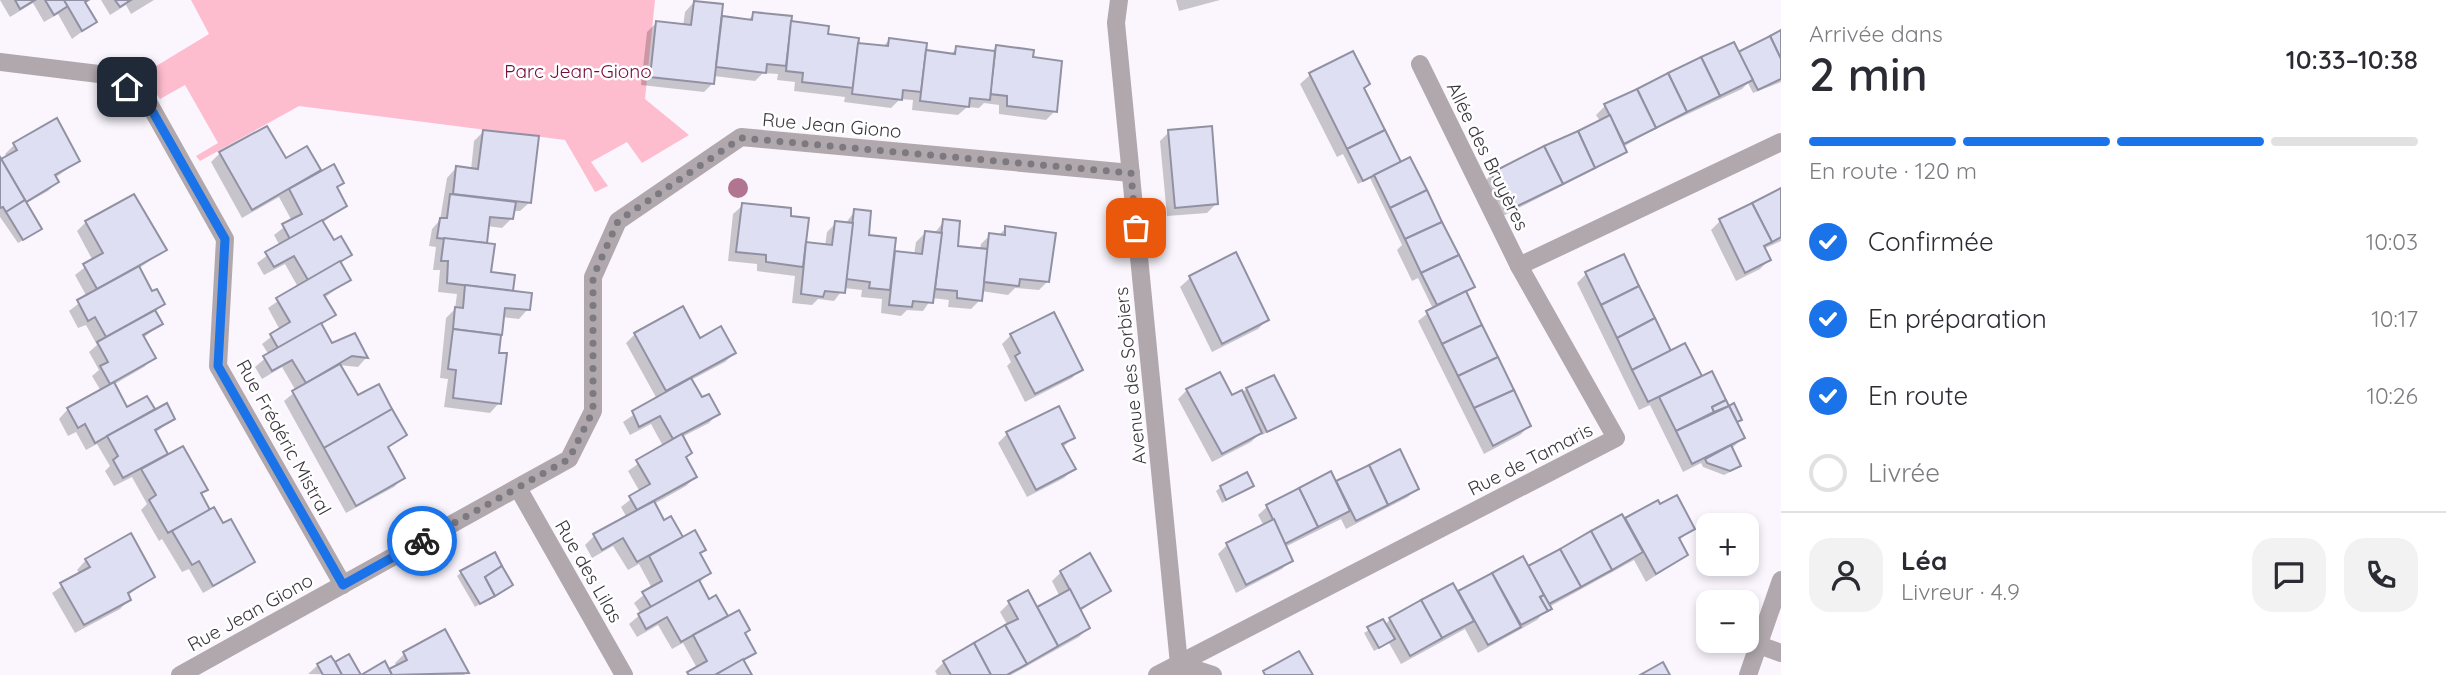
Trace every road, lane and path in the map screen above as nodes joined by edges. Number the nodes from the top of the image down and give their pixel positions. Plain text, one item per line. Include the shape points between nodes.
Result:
1 (1119, 0) edge
2 (0, 62) edge
3 (1420, 64) dead end
4 (1781, 142) edge
5 (1131, 173) junction
6 (1519, 266) junction
7 (518, 488) junction
8 (1781, 580) edge
9 (343, 585) junction
10 (1759, 645) joint
11 (1756, 653) edge
12 (1781, 653) edge
13 (1177, 669) edge
14 (180, 675) edge
15 (624, 675) edge
16 (1157, 675) edge
17 (1213, 675) edge
18 (1748, 675) edge

1 - 5 street, Avenue des Sorbiers via 1116,23
2 - 9 street, Rue Frédéric Mistral via 107,75 146,100 225,239 218,366
3 - 6 street, Allée des Bruyères
4 - 6 street
5 - 7 street, Rue Jean Giono via 741,138 618,221 593,277 593,411 569,459
5 - 13 street, Avenue des Sorbiers
6 - 13 street, Rue de Tamaris via 1616,438
7 - 9 street, Rue Jean Giono
7 - 15 street, Rue des Lilas
8 - 10 street
9 - 14 street, Rue Jean Giono
10 - 12 street
11 - 18 street
13 - 16 street
13 - 17 street

